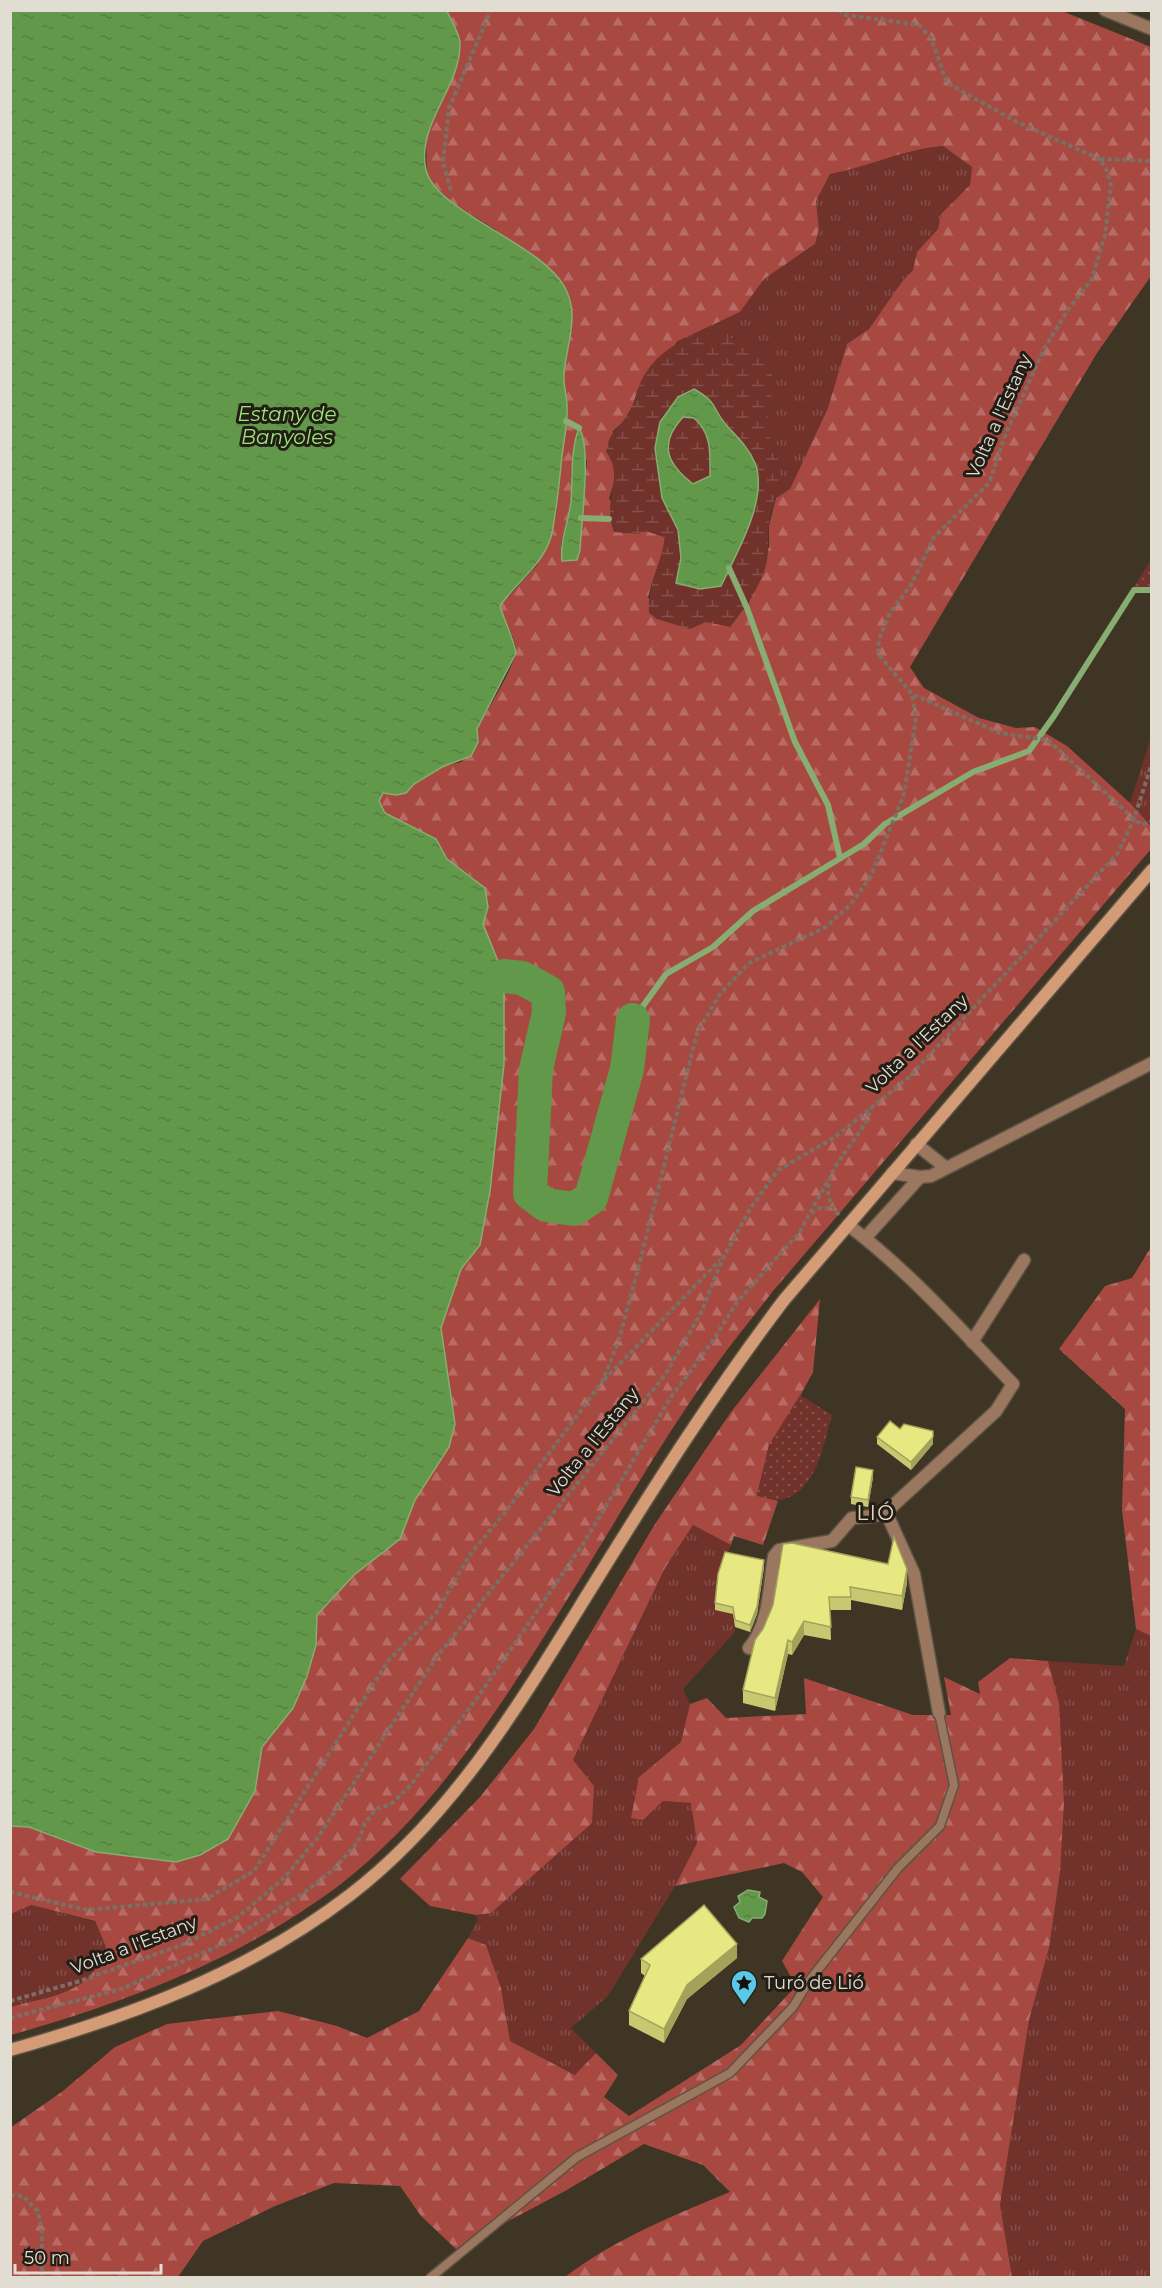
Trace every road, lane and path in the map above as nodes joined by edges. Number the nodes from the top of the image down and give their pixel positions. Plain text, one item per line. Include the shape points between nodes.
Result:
1 (491, 10) edge
2 (838, 10) edge
3 (1104, 10) edge
4 (1152, 29) edge
5 (1100, 159) junction
6 (1152, 161) edge
7 (451, 190) dead end
8 (912, 694) junction
9 (1152, 764) edge
10 (1134, 819) junction
11 (1152, 821) edge
12 (1152, 870) edge
13 (1152, 1063) edge
14 (872, 1107) junction
15 (916, 1144) junction
16 (945, 1167) junction
17 (892, 1173) junction
18 (920, 1177) junction
19 (829, 1179) junction
20 (811, 1214) junction
21 (848, 1225) junction
22 (865, 1238) junction
23 (723, 1258) junction
24 (1024, 1260) dead end
25 (972, 1342) junction
26 (602, 1382) junction
27 (886, 1512) junction
28 (749, 1647) dead end
29 (939, 1713) joint
30 (10, 1892) edge
31 (10, 2001) edge
32 (10, 2018) edge
33 (10, 2050) edge
34 (10, 2195) edge
35 (42, 2277) edge
36 (430, 2277) edge

1 - 7 path via 449,108 443,163
2 - 5 path via 846,15 919,25 931,38 947,83 1017,123
3 - 4 street
5 - 6 path
5 - 8 path, Volta a l'Estany via 1110,184 1105,235 1092,279 1066,311 1044,350 1006,433 989,483 934,537 879,639 878,654
8 - 10 path, Volta a l'Estany via 1000,733 1048,740
8 - 26 path, Volta a l'Estany via 916,718 904,794 871,876 851,904 826,927 749,963 720,994 697,1033 618,1343
9 - 10 path, Volta a l'Estany
10 - 11 path via 1142,825
10 - 14 path, Volta a l'Estany via 1118,853 908,1078
12 - 15 main road
13 - 16 street
14 - 19 path
14 - 23 path, Volta a l'Estany via 835,1137 778,1170 750,1209
15 - 16 street
15 - 17 main road
16 - 18 street via 931,1176
17 - 18 street
17 - 21 main road
18 - 22 street
19 - 20 path
19 - 20 path via 828,1195 833,1208 820,1208
20 - 32 path via 799,1233 737,1302 670,1397 585,1541 478,1696 409,1787 391,1804 376,1809 358,1842 333,1870 229,1941 121,1989
21 - 22 street
21 - 33 main road via 721,1383 515,1711 447,1800 404,1847 351,1894 308,1925 228,1971 82,2030
22 - 25 street
23 - 26 path
23 - 31 path, Volta a l'Estany via 700,1315 664,1376 436,1658 318,1837 284,1878 238,1917 184,1944
24 - 25 street
25 - 27 street via 1012,1384 996,1411
26 - 30 path, Volta a l'Estany via 471,1554 436,1613 388,1661 254,1871 206,1899 87,1910
27 - 28 street via 852,1518 832,1541 779,1550 774,1556 764,1619
27 - 29 street via 914,1574
29 - 36 lane via 954,1785 940,1826 898,1868 809,1981 794,2007 730,2073 577,2157
34 - 35 path via 22,2196 38,2211

